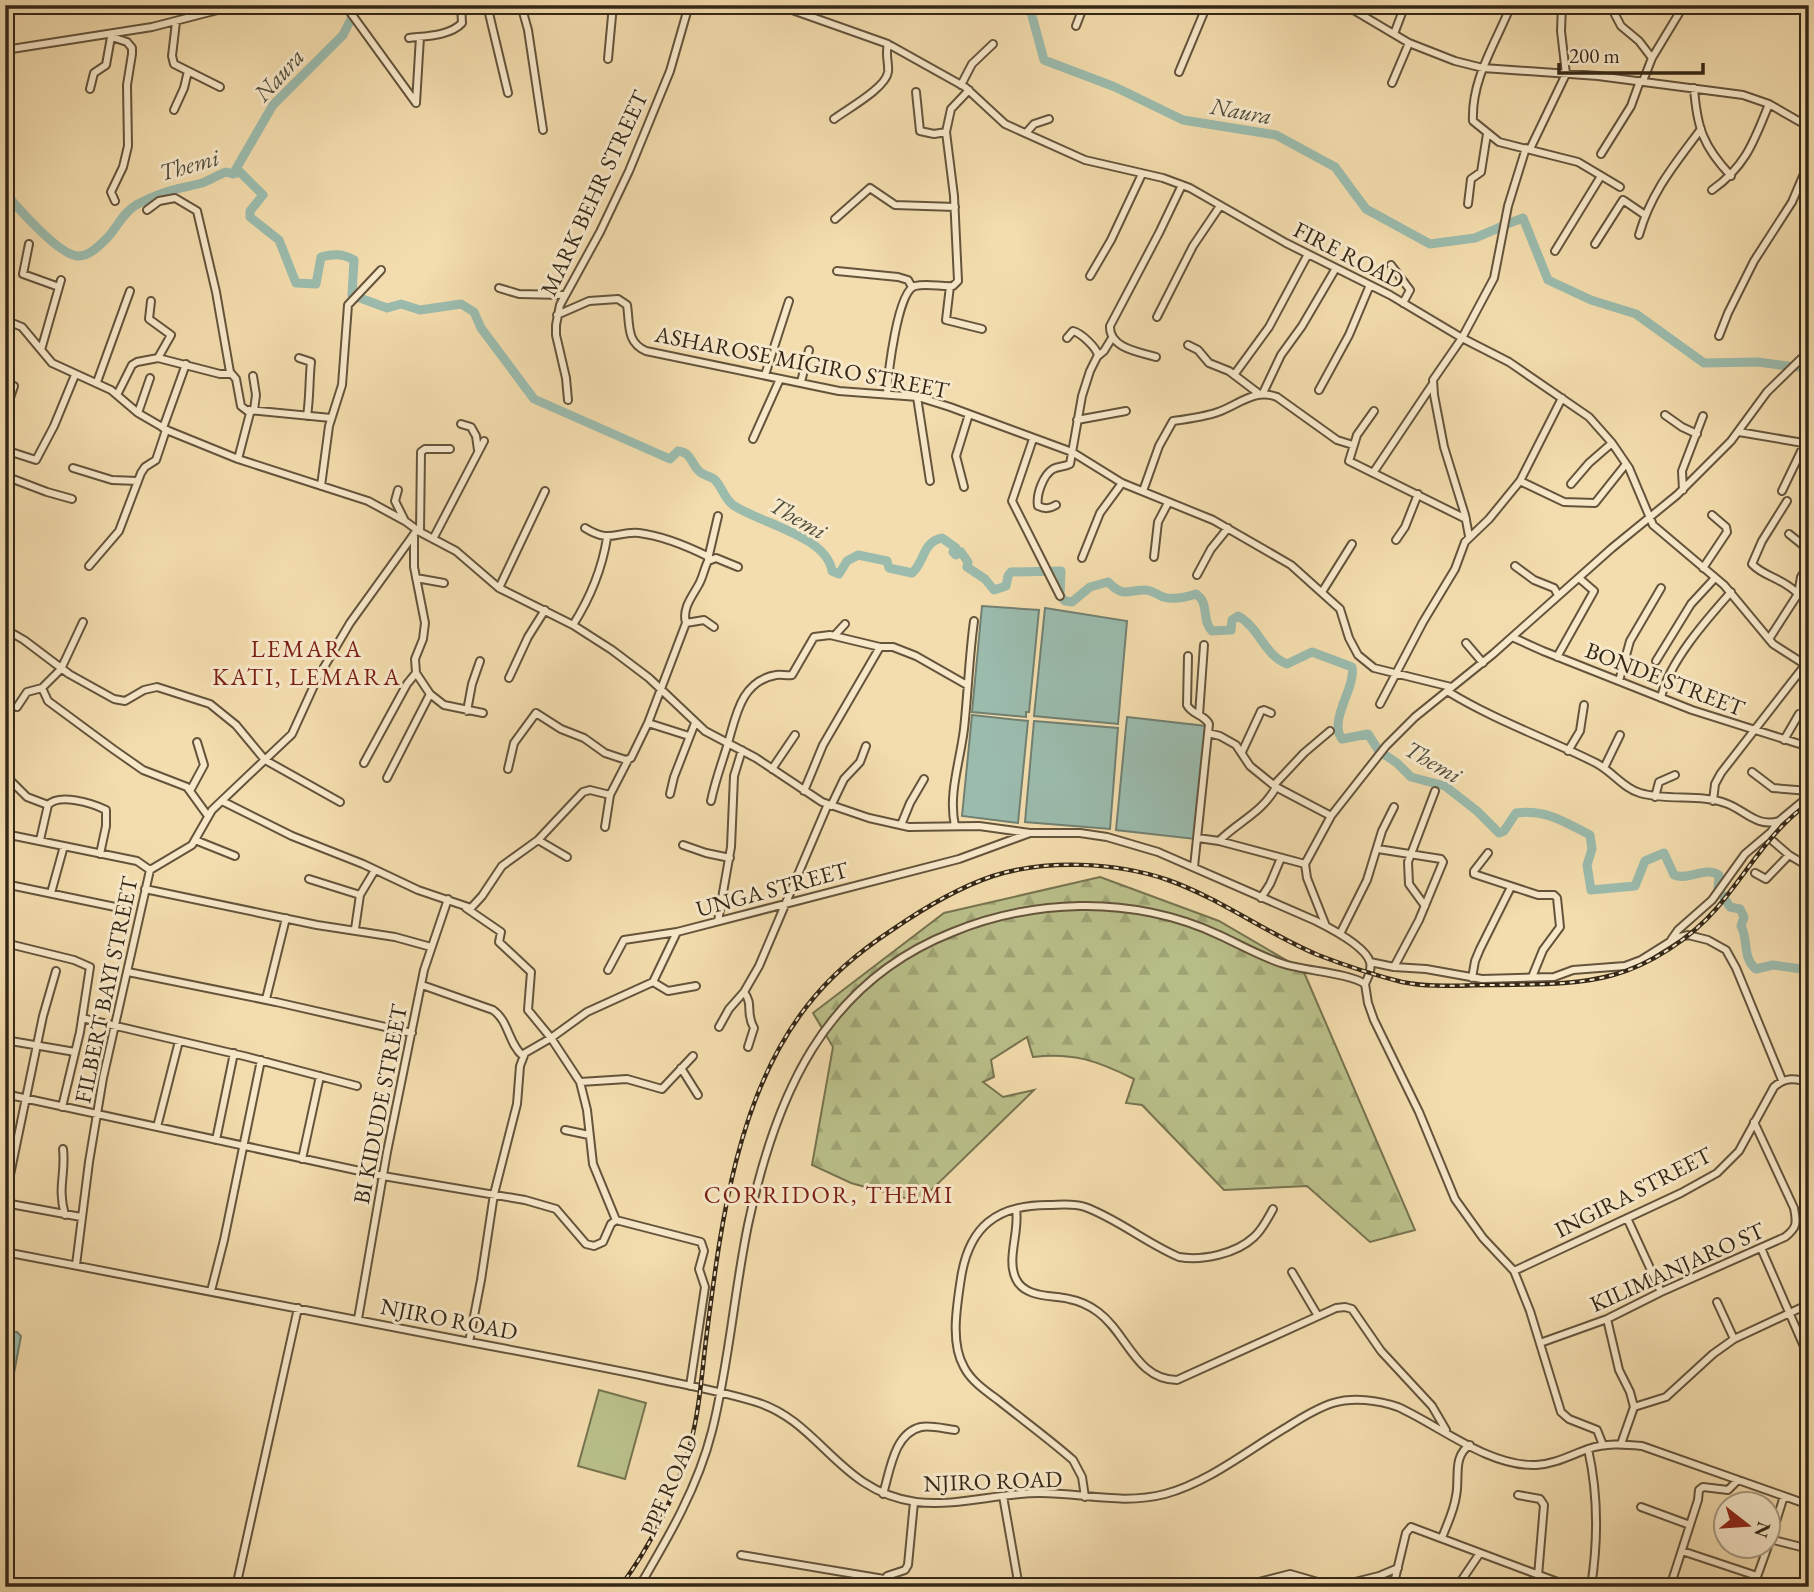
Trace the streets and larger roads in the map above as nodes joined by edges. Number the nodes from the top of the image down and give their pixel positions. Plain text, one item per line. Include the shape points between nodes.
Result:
1 (237, 5) edge
2 (345, 5) edge
3 (461, 5) edge
4 (487, 5) edge
5 (521, 5) edge
6 (613, 5) edge
7 (689, 5) edge
8 (778, 5) edge
9 (1084, 5) edge
10 (1206, 5) edge
11 (1345, 5) edge
12 (1405, 5) edge
13 (1511, 5) edge
14 (1562, 5) edge
15 (1611, 5) edge
16 (1684, 5) edge
17 (176, 22) junction
18 (1076, 26) dead end
19 (1394, 34) junction
20 (109, 36) junction
21 (420, 37) junction
22 (409, 38) dead end
23 (1409, 43) junction
24 (888, 44) junction
25 (993, 44) dead end
26 (6, 50) edge
27 (608, 58) dead end
28 (1652, 58) junction
29 (1483, 68) junction
30 (188, 71) junction
31 (1179, 72) dead end
32 (1566, 74) junction
33 (10, 75) dead end
34 (1642, 81) junction
35 (1392, 83) dead end
36 (961, 85) junction
37 (220, 88) dead end
38 (1694, 88) junction
39 (90, 89) dead end
40 (969, 90) junction
41 (916, 92) dead end
42 (508, 93) dead end
43 (1769, 104) junction
44 (174, 110) dead end
45 (834, 119) dead end
46 (1049, 119) dead end
47 (1809, 127) edge
48 (1701, 129) junction
49 (543, 130) dead end
50 (946, 132) junction
51 (1026, 133) junction
52 (1487, 135) junction
53 (1528, 149) junction
54 (1601, 154) dead end
55 (1809, 162) edge
56 (1142, 174) junction
57 (1601, 176) junction
58 (1731, 176) junction
59 (1182, 185) junction
60 (1619, 187) dead end
61 (1712, 190) dead end
62 (115, 201) dead end
63 (1468, 204) dead end
64 (1220, 206) junction
65 (955, 207) junction
66 (147, 210) dead end
67 (1645, 215) junction
68 (835, 219) dead end
69 (1639, 235) dead end
70 (29, 244) dead end
71 (1595, 244) dead end
72 (1555, 251) dead end
73 (1308, 254) junction
74 (1391, 265) dead end
75 (1336, 268) junction
76 (381, 270) dead end
77 (837, 271) dead end
78 (1090, 276) dead end
79 (1370, 285) junction
80 (950, 286) junction
81 (912, 287) junction
82 (499, 288) dead end
83 (130, 291) dead end
84 (563, 295) junction
85 (150, 301) dead end
86 (789, 301) dead end
87 (1403, 303) junction
88 (557, 315) junction
89 (1157, 317) dead end
90 (5, 320) edge
91 (982, 329) dead end
92 (1719, 336) dead end
93 (1067, 338) dead end
94 (1112, 338) junction
95 (1461, 338) junction
96 (1188, 345) dead end
97 (41, 350) junction
98 (809, 350) dead end
99 (1809, 351) edge
100 (1098, 356) junction
101 (1156, 357) dead end
102 (158, 358) junction
103 (299, 358) dead end
104 (186, 364) junction
105 (231, 374) junction
106 (1234, 374) junction
107 (75, 375) junction
108 (765, 375) junction
109 (253, 376) dead end
110 (150, 378) dead end
111 (780, 379) junction
112 (97, 382) junction
113 (801, 382) junction
114 (1433, 383) junction
115 (14, 386) dead end
116 (1319, 390) dead end
117 (1260, 393) junction
118 (887, 394) junction
119 (117, 395) junction
120 (917, 397) junction
121 (1562, 398) junction
122 (568, 400) dead end
123 (251, 410) junction
124 (1126, 411) dead end
125 (1374, 411) dead end
126 (5, 412) edge
127 (138, 413) junction
128 (969, 414) junction
129 (1665, 415) dead end
130 (307, 416) junction
131 (1703, 416) dead end
132 (331, 418) junction
133 (1077, 420) junction
134 (461, 424) dead end
135 (165, 429) junction
136 (1739, 432) junction
137 (1697, 434) junction
138 (753, 439) dead end
139 (1032, 439) junction
140 (484, 441) dead end
141 (1612, 443) junction
142 (1807, 444) edge
143 (1353, 445) junction
144 (450, 449) dead end
145 (5, 450) edge
146 (478, 450) junction
147 (1072, 452) junction
148 (238, 459) junction
149 (1626, 464) junction
150 (73, 468) dead end
151 (1373, 473) junction
152 (5, 476) edge
153 (138, 481) junction
154 (930, 481) dead end
155 (1520, 481) junction
156 (1122, 483) junction
157 (1571, 484) dead end
158 (321, 486) junction
159 (964, 487) dead end
160 (398, 490) dead end
161 (1683, 490) junction
162 (545, 491) dead end
163 (1143, 491) junction
164 (1782, 491) dead end
165 (1418, 494) junction
166 (72, 499) dead end
167 (1787, 501) dead end
168 (1168, 503) junction
169 (1056, 505) dead end
170 (1712, 515) dead end
171 (718, 516) dead end
172 (1649, 518) junction
173 (1466, 519) junction
174 (405, 521) junction
175 (585, 528) dead end
176 (1228, 528) junction
177 (417, 532) junction
178 (1789, 534) dead end
179 (1469, 536) junction
180 (607, 538) junction
181 (433, 539) junction
182 (1396, 540) dead end
183 (1352, 544) dead end
184 (1809, 550) edge
185 (1154, 557) dead end
186 (1082, 558) dead end
187 (708, 559) junction
188 (1809, 564) edge
189 (89, 566) dead end
190 (738, 566) dead end
191 (1515, 566) dead end
192 (1703, 568) junction
193 (1196, 575) dead end
194 (416, 578) junction
195 (1579, 578) junction
196 (1715, 578) junction
197 (444, 583) dead end
198 (499, 588) junction
199 (1661, 588) dead end
200 (1322, 592) junction
201 (1731, 592) junction
202 (1798, 594) junction
203 (1558, 595) junction
204 (1060, 596) dead end
205 (545, 610) junction
206 (974, 621) dead end
207 (83, 622) dead end
208 (687, 623) junction
209 (845, 624) dead end
210 (573, 625) junction
211 (714, 627) dead end
212 (5, 629) edge
213 (835, 635) junction
214 (1512, 637) junction
215 (1769, 639) junction
216 (1466, 643) dead end
217 (1204, 645) dead end
218 (880, 647) junction
219 (1188, 656) dead end
220 (1557, 657) junction
221 (480, 661) dead end
222 (1656, 661) dead end
223 (1483, 663) junction
224 (1807, 666) edge
225 (61, 669) junction
226 (416, 673) junction
227 (1398, 674) junction
228 (509, 678) dead end
229 (1619, 681) junction
230 (967, 685) junction
231 (42, 688) junction
232 (660, 689) junction
233 (1449, 689) junction
234 (430, 694) junction
235 (1661, 698) junction
236 (1380, 704) dead end
237 (1584, 705) dead end
238 (17, 707) dead end
239 (467, 711) junction
240 (483, 713) dead end
241 (1271, 713) dead end
242 (1199, 715) junction
243 (1799, 715) dead end
244 (648, 723) junction
245 (695, 723) junction
246 (1330, 730) dead end
247 (1753, 731) junction
248 (1208, 733) junction
249 (795, 735) dead end
250 (689, 736) junction
251 (1620, 736) dead end
252 (1784, 740) junction
253 (197, 742) dead end
254 (728, 743) junction
255 (866, 746) dead end
256 (1809, 747) edge
257 (742, 750) junction
258 (1568, 751) junction
259 (1242, 752) junction
260 (265, 760) junction
261 (628, 760) junction
262 (364, 763) dead end
263 (1604, 768) junction
264 (508, 769) dead end
265 (772, 769) junction
266 (1752, 772) dead end
267 (5, 775) edge
268 (1675, 775) dead end
269 (387, 778) dead end
270 (924, 779) dead end
271 (1275, 786) junction
272 (190, 791) junction
273 (804, 791) junction
274 (1435, 791) dead end
275 (1809, 791) edge
276 (670, 794) dead end
277 (610, 795) junction
278 (1809, 796) edge
279 (1654, 797) junction
280 (222, 801) junction
281 (711, 801) dead end
282 (1713, 801) junction
283 (340, 802) dead end
284 (48, 805) junction
285 (829, 805) junction
286 (1394, 807) dead end
287 (208, 816) junction
288 (1331, 816) junction
289 (1779, 821) junction
290 (901, 825) junction
291 (605, 827) dead end
292 (955, 827) junction
293 (1030, 833) junction
294 (5, 834) edge
295 (1768, 836) junction
296 (1198, 838) junction
297 (40, 840) junction
298 (195, 840) junction
299 (538, 840) junction
300 (1219, 841) junction
301 (683, 845) dead end
302 (64, 846) junction
303 (1378, 849) junction
304 (1410, 852) junction
305 (100, 853) junction
306 (1488, 853) dead end
307 (1790, 855) junction
308 (235, 856) dead end
309 (567, 857) dead end
310 (730, 858) junction
311 (1281, 858) junction
312 (1305, 864) junction
313 (1809, 866) edge
314 (1194, 867) junction
315 (150, 870) junction
316 (375, 870) junction
317 (1755, 873) dead end
318 (309, 879) dead end
319 (5, 884) edge
320 (1511, 887) junction
321 (145, 889) junction
322 (51, 893) junction
323 (360, 895) junction
324 (1261, 898) junction
325 (448, 899) junction
326 (786, 903) junction
327 (1425, 906) junction
328 (466, 907) junction
329 (120, 908) dead end
330 (286, 918) junction
331 (718, 921) junction
332 (1326, 926) junction
333 (355, 929) junction
334 (677, 932) junction
335 (1340, 934) junction
336 (1670, 942) junction
337 (5, 943) edge
338 (430, 947) junction
339 (1370, 962) junction
340 (1394, 967) junction
341 (608, 970) dead end
342 (56, 971) dead end
343 (128, 972) junction
344 (1532, 977) junction
345 (1472, 978) junction
346 (653, 982) junction
347 (1365, 984) junction
348 (422, 985) junction
349 (696, 986) dead end
350 (744, 992) junction
351 (266, 999) junction
352 (82, 1018) junction
353 (114, 1025) junction
354 (719, 1027) dead end
355 (412, 1033) junction
356 (551, 1038) junction
357 (5, 1040) edge
358 (179, 1041) junction
359 (38, 1046) junction
360 (748, 1047) dead end
361 (75, 1052) junction
362 (234, 1053) junction
363 (693, 1055) dead end
364 (523, 1056) junction
365 (261, 1060) junction
366 (681, 1068) junction
367 (320, 1076) junction
368 (1782, 1080) junction
369 (580, 1082) junction
370 (1809, 1082) edge
371 (357, 1086) dead end
372 (5, 1094) edge
373 (698, 1095) dead end
374 (26, 1099) junction
375 (62, 1107) junction
376 (97, 1115) junction
377 (1754, 1122) junction
378 (157, 1127) junction
379 (565, 1130) dead end
380 (589, 1135) junction
381 (216, 1140) junction
382 (244, 1146) junction
383 (63, 1149) dead end
384 (302, 1159) junction
385 (383, 1176) junction
386 (494, 1194) junction
387 (5, 1201) edge
388 (1016, 1209) junction
389 (1273, 1209) dead end
390 (65, 1214) junction
391 (81, 1217) junction
392 (1627, 1219) junction
393 (616, 1220) junction
394 (1761, 1248) junction
395 (5, 1252) edge
396 (76, 1265) junction
397 (1514, 1271) junction
398 (1292, 1272) dead end
399 (211, 1291) junction
400 (1661, 1292) junction
401 (1717, 1302) dead end
402 (1809, 1304) edge
403 (298, 1308) junction
404 (1789, 1314) junction
405 (1318, 1316) junction
406 (358, 1319) junction
407 (1607, 1319) junction
408 (1734, 1339) junction
409 (469, 1342) junction
410 (1541, 1343) junction
411 (1809, 1359) edge
412 (690, 1386) junction
413 (720, 1393) junction
414 (1634, 1407) junction
415 (955, 1430) dead end
416 (1447, 1432) junction
417 (1621, 1444) junction
418 (1470, 1445) junction
419 (1604, 1445) junction
420 (1588, 1449) junction
421 (1738, 1480) junction
422 (883, 1494) junction
423 (1518, 1495) dead end
424 (1003, 1496) junction
425 (1784, 1496) junction
426 (1085, 1497) junction
427 (1783, 1499) edge
428 (914, 1502) junction
429 (1809, 1505) edge
430 (1641, 1507) dead end
431 (1690, 1525) junction
432 (1442, 1538) junction
433 (1783, 1545) edge
434 (1809, 1549) edge
435 (1682, 1551) junction
436 (1480, 1553) junction
437 (741, 1555) dead end
438 (1763, 1560) edge
439 (1398, 1568) junction
440 (1538, 1576) junction
441 (1757, 1576) junction
442 (1809, 1576) edge
443 (884, 1583) edge
444 (1754, 1585) edge
445 (236, 1587) edge
446 (639, 1587) edge
447 (1019, 1587) edge
448 (1239, 1587) edge
449 (1393, 1587) edge
450 (1457, 1587) edge
451 (1571, 1587) edge
452 (1591, 1587) edge
453 (1670, 1587) edge
454 (1805, 1587) edge

1 - 17 street
2 - 21 street via 416,103
3 - 21 street via 460,26
4 - 42 street
5 - 49 street
6 - 27 street
7 - 84 street, MARK BEHR STREET via 670,71 629,171
8 - 24 street, FIRE ROAD
9 - 18 street
10 - 31 street
11 - 19 street
12 - 19 street
13 - 29 street
14 - 32 street via 1560,31
15 - 28 street via 1621,26
16 - 28 street
17 - 20 street
17 - 30 street via 173,60
19 - 23 street
20 - 26 street
20 - 39 street via 106,65 94,74
20 - 62 street via 127,41 132,54 126,92 128,146 111,192
21 - 22 street
23 - 29 street
23 - 35 street
24 - 36 street, FIRE ROAD
24 - 45 street via 885,80
25 - 36 street via 972,64
26 - 33 street
28 - 34 street
29 - 32 street
29 - 52 street via 1472,119
30 - 37 street
30 - 44 street
32 - 34 street
32 - 53 street
34 - 38 street
34 - 54 street
36 - 40 street, FIRE ROAD
38 - 43 street via 1743,94
38 - 48 street
40 - 50 street via 951,109
40 - 51 street, FIRE ROAD via 1001,121
41 - 50 street via 920,131
43 - 47 street
43 - 58 street via 1747,154
46 - 51 street via 1034,124
48 - 58 street via 1710,153
48 - 67 street via 1668,172
50 - 65 street
51 - 56 street, FIRE ROAD via 1091,163
52 - 53 street
52 - 63 street via 1481,172 1471,179
53 - 57 street via 1578,162
53 - 95 street via 1507,206 1494,278
55 - 92 street
56 - 59 street, FIRE ROAD
56 - 78 street
57 - 60 street
57 - 72 street
58 - 61 street
59 - 64 street, FIRE ROAD
59 - 94 street via 1110,326
64 - 73 street, FIRE ROAD
64 - 89 street via 1193,246
65 - 68 street via 895,205 870,188
65 - 80 street via 958,276 956,285
66 - 105 street via 159,201 175,198 197,211
67 - 69 street
67 - 71 street via 1623,200
70 - 97 street via 23,274 60,283
73 - 75 street, FIRE ROAD
73 - 106 street via 1269,327
74 - 87 street via 1410,290
75 - 79 street, FIRE ROAD
75 - 117 street
76 - 132 street via 348,305 342,385
77 - 81 street via 898,277
79 - 87 street, FIRE ROAD
79 - 116 street
80 - 81 street
80 - 91 street via 946,320
81 - 118 street via 891,353
82 - 84 street via 519,294
83 - 112 street
84 - 88 street, MARK BEHR STREET
85 - 102 street via 149,318 171,335
86 - 108 street
87 - 95 street, FIRE ROAD
88 - 108 street, ASHAROSE MIGIRO STREET via 589,301 622,300 636,347
88 - 122 street via 556,335
90 - 97 street via 22,327
93 - 100 street via 1078,332
94 - 100 street
94 - 101 street
95 - 114 street
95 - 121 street, FIRE ROAD via 1502,358
96 - 106 street via 1209,363
97 - 107 street via 52,363
98 - 113 street
99 - 136 street via 1767,392
100 - 133 street
102 - 104 street
102 - 119 street via 132,365
103 - 130 street via 311,362
104 - 105 street
104 - 135 street
105 - 123 street via 240,406
106 - 117 street
107 - 112 street
107 - 145 street via 36,460
108 - 111 street, ASHAROSE MIGIRO STREET
109 - 123 street via 256,395
110 - 127 street
111 - 113 street, ASHAROSE MIGIRO STREET
111 - 138 street
112 - 119 street
113 - 118 street, ASHAROSE MIGIRO STREET via 839,391
114 - 151 street
114 - 173 street via 1444,447
115 - 126 street
117 - 143 street via 1277,397 1337,440
117 - 163 street via 1215,413 1173,421
118 - 120 street, ASHAROSE MIGIRO STREET
119 - 127 street
120 - 128 street, ASHAROSE MIGIRO STREET
120 - 154 street
121 - 141 street, FIRE ROAD via 1589,417
121 - 155 street
123 - 130 street
123 - 148 street
124 - 133 street
125 - 143 street
127 - 135 street
128 - 139 street, ASHAROSE MIGIRO STREET
128 - 159 street via 956,449
129 - 137 street
130 - 132 street
131 - 137 street
132 - 158 street
133 - 147 street
134 - 146 street via 471,426
135 - 148 street
135 - 153 street via 156,460 142,470
136 - 142 street
136 - 161 street
137 - 161 street via 1682,471
139 - 147 street, ASHAROSE MIGIRO STREET
139 - 204 street via 1012,500
140 - 146 street
141 - 149 street, FIRE ROAD
141 - 157 street
142 - 164 street
143 - 151 street via 1349,461
144 - 177 street via 421,452
146 - 181 street
147 - 156 street, ASHAROSE MIGIRO STREET
147 - 169 street via 1070,464 1051,470 1039,493 1038,506
148 - 158 street
149 - 155 street via 1595,503 1564,502
149 - 172 street, FIRE ROAD
150 - 153 street via 112,480
151 - 165 street
152 - 166 street
153 - 189 street via 119,531
155 - 179 street
156 - 163 street, ASHAROSE MIGIRO STREET
156 - 186 street via 1100,513
158 - 174 street via 368,501
160 - 174 street via 397,508
161 - 172 street
162 - 198 street
163 - 168 street, ASHAROSE MIGIRO STREET
165 - 173 street
165 - 182 street
167 - 202 street via 1752,564
168 - 176 street, ASHAROSE MIGIRO STREET
168 - 185 street via 1160,516
170 - 192 street via 1727,532
171 - 187 street
172 - 192 street, FIRE ROAD
172 - 195 street
173 - 179 street
174 - 177 street
175 - 180 street
176 - 193 street
176 - 200 street, ASHAROSE MIGIRO STREET via 1291,565
177 - 181 street
177 - 194 street via 413,546
177 - 260 street via 350,623 292,734
178 - 184 street
179 - 227 street
180 - 187 street via 644,534 678,543
180 - 210 street via 594,585
181 - 198 street via 461,554
183 - 200 street
187 - 190 street
187 - 208 street via 685,610
188 - 202 street
191 - 203 street via 1554,588
192 - 196 street, FIRE ROAD
194 - 197 street
194 - 226 street via 425,624 415,659
195 - 203 street
195 - 220 street via 1594,591
196 - 201 street, FIRE ROAD
196 - 222 street via 1691,604
198 - 205 street
199 - 229 street via 1630,641
200 - 227 street, ASHAROSE MIGIRO STREET via 1340,609 1358,655 1374,668
201 - 215 street, FIRE ROAD
201 - 235 street via 1668,674
202 - 215 street
203 - 214 street
205 - 210 street
205 - 228 street
206 - 230 street
207 - 225 street
208 - 211 street via 704,620
208 - 232 street
209 - 213 street
210 - 232 street via 629,661
212 - 225 street
213 - 218 street
213 - 254 street via 814,637 792,675 774,675 748,692 736,711
214 - 220 street, BONDE STREET
214 - 223 street
215 - 224 street, FIRE ROAD
216 - 223 street
217 - 242 street
218 - 230 street via 909,653
218 - 273 street via 824,745
219 - 242 street via 1187,705
220 - 229 street, BONDE STREET
221 - 239 street
223 - 233 street
224 - 247 street
225 - 231 street
225 - 260 street via 118,700 157,687 203,700 236,724
226 - 234 street
226 - 262 street
227 - 233 street, ASHAROSE MIGIRO STREET
227 - 236 street
229 - 235 street, BONDE STREET
230 - 292 street via 952,807
231 - 238 street via 27,692
231 - 272 street via 48,701 143,770
232 - 244 street
232 - 245 street
233 - 258 street, ASHAROSE MIGIRO STREET via 1486,714
233 - 288 street via 1386,746
234 - 239 street via 444,705
234 - 269 street
235 - 247 street, BONDE STREET
237 - 258 street via 1580,731
239 - 240 street
241 - 259 street via 1261,711
242 - 248 street via 1208,721
243 - 252 street
244 - 250 street
244 - 261 street
245 - 250 street
245 - 254 street
246 - 271 street
247 - 252 street, BONDE STREET
247 - 282 street via 1717,780
248 - 259 street via 1228,740
248 - 296 street
249 - 265 street
250 - 276 street
251 - 263 street
252 - 256 street, BONDE STREET
253 - 272 street via 204,765
254 - 257 street
254 - 281 street
255 - 285 street
257 - 265 street
257 - 310 street via 733,792
258 - 263 street, ASHAROSE MIGIRO STREET
259 - 271 street via 1250,766
260 - 280 street
260 - 283 street
261 - 264 street via 600,750 536,713 514,743
261 - 277 street
263 - 279 street, ASHAROSE MIGIRO STREET via 1631,789
265 - 273 street
266 - 275 street via 1773,788
267 - 284 street via 27,797
268 - 279 street via 1659,782
270 - 290 street
271 - 288 street
271 - 300 street via 1269,800
272 - 287 street
273 - 285 street
274 - 304 street
277 - 291 street
277 - 299 street via 586,790
278 - 289 street
279 - 282 street
280 - 287 street
280 - 316 street
282 - 289 street via 1727,803 1756,820
284 - 297 street
284 - 305 street via 64,799 106,810
285 - 290 street
285 - 326 street
286 - 303 street
287 - 298 street
288 - 312 street
289 - 295 street
290 - 292 street
292 - 293 street
293 - 314 street via 1099,835
293 - 326 street, UNGA STREET via 959,859
294 - 297 street, FILBERT BAYI STREET
295 - 307 street
295 - 336 street via 1745,854 1712,900
296 - 300 street
296 - 314 street
297 - 302 street, FILBERT BAYI STREET
298 - 308 street
298 - 315 street
299 - 309 street
299 - 328 street via 502,866 474,907
300 - 311 street
301 - 310 street
302 - 305 street, FILBERT BAYI STREET
302 - 322 street
303 - 304 street
303 - 335 street
304 - 327 street via 1409,884
304 - 327 street via 1443,862
305 - 315 street, FILBERT BAYI STREET via 137,861
306 - 320 street via 1474,874
307 - 313 street
307 - 317 street via 1766,879
310 - 331 street
311 - 312 street
311 - 324 street
312 - 332 street
314 - 324 street
315 - 321 street, FILBERT BAYI STREET
316 - 323 street
316 - 325 street
318 - 323 street
319 - 322 street
320 - 344 street via 1557,898 1560,927 1543,950
320 - 345 street via 1479,949
321 - 330 street
321 - 343 street, FILBERT BAYI STREET
322 - 329 street
323 - 333 street
324 - 332 street
325 - 328 street
325 - 338 street, BI KIDUDE STREET
326 - 331 street, UNGA STREET
326 - 350 street
327 - 340 street
328 - 356 street via 501,932 500,943 528,967 532,979 528,1010
330 - 333 street
330 - 351 street
331 - 334 street, UNGA STREET
332 - 335 street
333 - 338 street
334 - 341 street via 624,940
334 - 346 street, UNGA STREET
335 - 339 street
336 - 344 street via 1625,966
336 - 368 street via 1688,935 1726,950
337 - 352 street via 88,965 91,974
338 - 348 street, BI KIDUDE STREET
339 - 340 street
339 - 347 street
340 - 345 street
342 - 359 street
343 - 351 street
343 - 353 street, FILBERT BAYI STREET
344 - 345 street
346 - 349 street via 671,991
346 - 356 street via 594,1008
347 - 397 street via 1374,1020 1455,1199
347 - 413 street, PPF ROAD via 1263,958 1219,934 1177,919 1115,908 1011,912 922,944 848,1000 820,1035 794,1080 773,1131 751,1213
348 - 355 street, BI KIDUDE STREET
348 - 364 street via 493,1010
350 - 354 street
350 - 360 street via 754,1028
351 - 355 street
352 - 353 street
352 - 361 street
353 - 358 street
353 - 376 street, FILBERT BAYI STREET
355 - 385 street, BI KIDUDE STREET
356 - 364 street
356 - 369 street
357 - 359 street
358 - 362 street
358 - 378 street
359 - 361 street
359 - 374 street
361 - 375 street
362 - 365 street
362 - 381 street
363 - 366 street
364 - 386 street via 517,1104
365 - 367 street
365 - 382 street
366 - 369 street via 662,1088 627,1079
366 - 373 street
367 - 371 street
367 - 384 street
368 - 370 street
368 - 377 street, INGIRA STREET
369 - 380 street
372 - 374 street
374 - 375 street
374 - 387 street
375 - 376 street
376 - 378 street
376 - 391 street, FILBERT BAYI STREET
377 - 392 street, INGIRA STREET via 1740,1151 1717,1173
377 - 394 street, KILIMANJARO ST via 1797,1222 1795,1230
378 - 381 street
379 - 380 street
380 - 393 street via 593,1164
381 - 382 street
382 - 384 street
382 - 399 street
383 - 390 street via 60,1193
384 - 385 street
385 - 386 street
385 - 406 street, BI KIDUDE STREET
386 - 393 street via 553,1208 589,1245 603,1242
386 - 409 street
387 - 390 street
388 - 389 street via 1081,1206 1190,1259 1241,1247 1254,1237
388 - 405 street via 1014,1271 1022,1287 1095,1310 1138,1361 1166,1380 1199,1372
388 - 426 street via 986,1223 964,1258 957,1322 959,1357 981,1387 1073,1460
390 - 391 street
391 - 396 street, FILBERT BAYI STREET
392 - 397 street, INGIRA STREET
392 - 400 street
393 - 412 street via 703,1243 699,1269 705,1287
394 - 400 street, KILIMANJARO ST
394 - 404 street
395 - 396 street, NJIRO ROAD
396 - 399 street, NJIRO ROAD
397 - 410 street
398 - 405 street
399 - 403 street, NJIRO ROAD
400 - 407 street, KILIMANJARO ST
401 - 408 street
402 - 404 street
403 - 406 street, NJIRO ROAD
403 - 445 street
404 - 408 street
404 - 411 street
405 - 416 street via 1336,1308 1352,1309 1381,1351 1432,1406
406 - 409 street, NJIRO ROAD
407 - 410 street, KILIMANJARO ST
407 - 414 street
408 - 414 street via 1667,1397
409 - 412 street, NJIRO ROAD
410 - 419 street via 1562,1412 1597,1430
412 - 413 street, NJIRO ROAD
413 - 422 street, NJIRO ROAD via 775,1410 793,1421 848,1473
413 - 446 street, PPF ROAD via 694,1485
414 - 417 street
415 - 422 street via 924,1426 904,1438
416 - 418 street, NJIRO ROAD
416 - 426 street, NJIRO ROAD via 1386,1402 1335,1402 1196,1483 1146,1498
417 - 419 street, NJIRO ROAD
417 - 421 street, NJIRO ROAD via 1659,1452
418 - 420 street, NJIRO ROAD via 1499,1460 1523,1465 1544,1464
418 - 432 street via 1460,1457 1457,1494
419 - 420 street, NJIRO ROAD
420 - 452 street via 1595,1531
421 - 425 street, NJIRO ROAD
421 - 431 street via 1728,1490 1700,1487
422 - 428 street, NJIRO ROAD
423 - 440 street via 1540,1499 1544,1505
424 - 426 street, NJIRO ROAD
424 - 428 street, NJIRO ROAD
424 - 447 street
425 - 427 street
425 - 429 street, NJIRO ROAD
428 - 443 street via 908,1565
430 - 431 street
431 - 435 street
432 - 436 street
432 - 439 street via 1411,1527
433 - 434 street
435 - 441 street
435 - 453 street
436 - 440 street
436 - 450 street
437 - 443 street
438 - 441 street
439 - 448 street via 1335,1587 1296,1574
439 - 449 street
440 - 451 street
441 - 444 street
442 - 454 street

